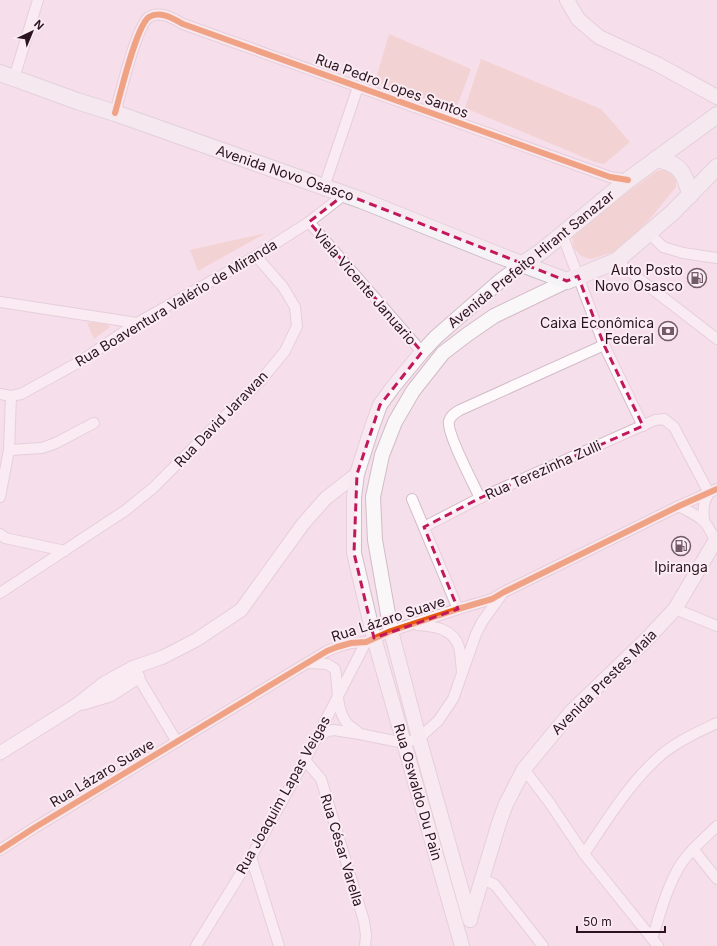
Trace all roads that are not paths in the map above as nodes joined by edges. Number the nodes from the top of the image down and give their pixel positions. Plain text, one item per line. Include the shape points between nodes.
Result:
1 (38, 0) edge
2 (567, 0) edge
3 (7, 75) edge
4 (358, 87) junction
5 (717, 97) edge
6 (115, 113) junction
7 (717, 115) edge
8 (656, 159) junction
9 (717, 167) edge
10 (628, 180) junction
11 (324, 187) junction
12 (345, 194) junction
13 (690, 195) junction
14 (309, 222) junction
15 (562, 234) junction
16 (649, 234) junction
17 (256, 256) junction
18 (717, 258) edge
19 (616, 261) junction
20 (523, 264) junction
21 (572, 278) junction
22 (0, 302) edge
23 (138, 323) junction
24 (717, 339) edge
25 (604, 345) junction
26 (422, 352) junction
27 (0, 394) edge
28 (11, 396) junction
29 (94, 423) dead end
30 (643, 426) junction
31 (9, 450) junction
32 (357, 474) junction
33 (713, 491) edge
34 (0, 497) edge
35 (480, 498) junction
36 (412, 499) dead end
37 (679, 506) junction
38 (704, 520) junction
39 (424, 527) junction
40 (0, 534) edge
41 (716, 539) edge
42 (64, 550) junction
43 (504, 592) junction
44 (0, 593) edge
45 (458, 609) junction
46 (675, 609) junction
47 (410, 625) junction
48 (717, 626) edge
49 (391, 631) junction
50 (370, 640) junction
51 (309, 663) junction
52 (135, 673) junction
53 (462, 676) junction
54 (337, 697) junction
55 (717, 722) edge
56 (360, 734) junction
57 (316, 738) junction
58 (419, 738) junction
59 (177, 742) junction
60 (404, 743) junction
61 (0, 753) edge
62 (305, 760) junction
63 (524, 769) junction
64 (717, 826) edge
65 (693, 849) junction
66 (0, 850) edge
67 (584, 854) junction
68 (250, 857) junction
69 (482, 878) junction
70 (717, 879) edge
71 (470, 920) junction
72 (655, 942) edge
73 (196, 946) edge
74 (279, 946) edge
75 (364, 946) edge
76 (463, 946) edge
77 (543, 946) edge

1 - 3 street
2 - 5 main road via 578,20 599,37 657,64
3 - 6 main road, Avenida Novo Osasco
4 - 6 street, Rua Pedro Lopes Santos via 166,16 156,15 148,18 143,24 137,38
4 - 10 street, Rua Pedro Lopes Santos via 610,177
4 - 11 street
6 - 11 main road, Avenida Novo Osasco
7 - 8 main road, Avenida Prefeito Hirant Sanazar
8 - 10 main road, Avenida Prefeito Hirant Sanazar
8 - 13 main road via 669,161 682,172
9 - 13 main road, Avenida Prefeito Hirant Sanazar
10 - 15 main road, Avenida Prefeito Hirant Sanazar
11 - 12 main road, Avenida Novo Osasco
12 - 14 street, Rua Boaventura Valério de Miranda
12 - 20 main road, Avenida Novo Osasco
13 - 16 main road, Avenida Prefeito Hirant Sanazar
14 - 17 street, Rua Boaventura Valério de Miranda
14 - 26 street, Viela Vicente Januario
15 - 20 main road, Avenida Prefeito Hirant Sanazar
15 - 21 street
16 - 18 street via 663,247
16 - 19 main road, Avenida Prefeito Hirant Sanazar
17 - 23 street, Rua Boaventura Valério de Miranda
17 - 42 street, Rua David Jarawan via 283,287 295,307 297,326 285,351 262,379 153,488 126,510
19 - 21 main road, Avenida Prefeito Hirant Sanazar
19 - 24 street
20 - 21 main road, Avenida Novo Osasco
20 - 26 main road, Avenida Prefeito Hirant Sanazar via 500,281
21 - 25 street
21 - 49 main road, Avenida Prefeito Hirant Sanazar via 494,316 443,353 413,391 396,422 382,455 373,497 375,540
22 - 23 street
23 - 28 street, Rua Boaventura Valério de Miranda via 81,361 21,394
25 - 30 street
25 - 35 street via 460,410 452,416 448,422 451,435
26 - 32 main road, Avenida Prefeito Hirant Sanazar via 380,405
27 - 28 street
28 - 31 street
29 - 31 street via 42,448
30 - 33 street, Rua Terezinha Zulli via 664,419 674,427
30 - 35 street, Rua Terezinha Zulli
31 - 34 street
32 - 50 main road, Avenida Prefeito Hirant Sanazar via 354,497 354,553
32 - 52 street via 326,498 308,519 241,610 196,640
33 - 37 street, Rua Lázaro Suave
33 - 38 street via 704,499
35 - 39 street, Rua Terezinha Zulli
36 - 39 street
37 - 38 street
37 - 43 street, Rua Lázaro Suave
38 - 41 street
39 - 45 street
40 - 42 street via 5,538
41 - 46 main road, Avenida Prestes Maia
42 - 44 street, Rua David Jarawan
43 - 45 street, Rua Lázaro Suave via 492,599
43 - 53 street via 476,634
45 - 47 street, Rua Lázaro Suave
46 - 48 street
46 - 63 main road, Avenida Prestes Maia via 575,708
47 - 49 street, Rua Lázaro Suave
47 - 53 street via 441,628 449,633 459,646
49 - 50 street, Rua Lázaro Suave
49 - 58 main road, Rua Oswaldo Du Pain
50 - 51 street, Rua Lázaro Suave via 337,647
50 - 54 street, Rua Joaquim Lapas Veigas
50 - 60 main road, Rua Oswaldo Du Pain
51 - 54 street, Rua Lázaro Suave via 327,664 335,669
51 - 59 street, Rua Lázaro Suave
52 - 59 street
52 - 61 street via 103,684 78,704
53 - 58 street via 454,699 438,721
54 - 56 street via 347,723
54 - 57 street, Rua Joaquim Lapas Veigas
55 - 67 street via 690,735 662,755 611,813
56 - 57 street via 334,730
56 - 60 street
57 - 62 street, Rua Joaquim Lapas Veigas
58 - 60 street
58 - 71 main road, Rua Oswaldo Du Pain
59 - 66 street, Rua Lázaro Suave
60 - 76 main road, Rua Oswaldo Du Pain
62 - 68 street, Rua Joaquim Lapas Veigas
62 - 75 street, Rua César Varella via 321,779 364,921
63 - 67 street
63 - 69 main road, Avenida Prestes Maia via 506,804
64 - 65 street
65 - 70 street
65 - 72 street via 681,864 669,888
67 - 72 street
68 - 73 street, Rua Joaquim Lapas Veigas
68 - 74 street
69 - 71 main road, Avenida Prestes Maia
69 - 77 street via 495,886
71 - 76 main road, Avenida Prestes Maia

